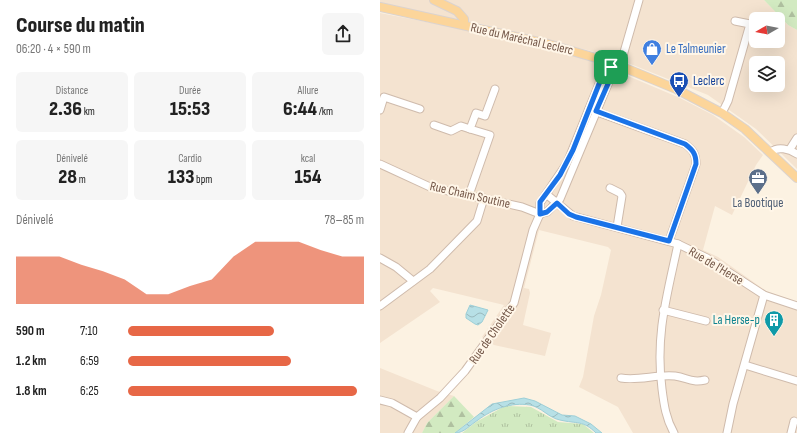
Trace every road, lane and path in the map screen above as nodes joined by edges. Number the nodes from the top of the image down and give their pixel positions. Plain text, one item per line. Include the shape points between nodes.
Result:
1 (434, 0) edge
2 (639, 0) edge
3 (443, 5) junction
4 (380, 7) edge
5 (446, 21) junction
6 (735, 21) dead end
7 (464, 25) junction
8 (615, 65) junction
9 (495, 89) dead end
10 (420, 109) dead end
11 (380, 110) edge
12 (593, 110) junction
13 (722, 113) junction
14 (434, 125) dead end
15 (470, 129) junction
16 (797, 138) edge
17 (790, 149) junction
18 (771, 152) junction
19 (797, 154) edge
20 (380, 164) edge
21 (797, 178) edge
22 (610, 188) dead end
23 (546, 194) junction
24 (470, 195) junction
25 (484, 198) junction
26 (557, 203) junction
27 (540, 214) junction
28 (617, 227) junction
29 (669, 241) junction
30 (678, 244) junction
31 (380, 258) edge
32 (413, 281) junction
33 (764, 295) junction
34 (380, 306) edge
35 (797, 306) edge
36 (664, 310) junction
37 (706, 321) dead end
38 (745, 365) junction
39 (660, 377) junction
40 (621, 378) dead end
41 (706, 380) dead end
42 (797, 381) edge
43 (380, 400) edge
44 (417, 417) junction
45 (794, 421) dead end
46 (408, 433) edge
47 (674, 433) edge
48 (727, 433) edge
49 (791, 433) edge

1 - 3 main road
2 - 8 street, Rue de Cholette
3 - 5 main road
3 - 7 main road via 462,15
4 - 5 main road, Rue du Maréchal Leclerc
5 - 7 main road, Rue du Maréchal Leclerc
6 - 13 street via 750,24 728,101
7 - 8 main road, Rue du Maréchal Leclerc via 548,44
8 - 12 street, Rue de Cholette
8 - 13 main road, Rue du Maréchal Leclerc via 676,89
9 - 15 street via 485,116 476,112
10 - 11 street via 384,97
12 - 23 street, Rue de Cholette via 567,162
12 - 26 street, Rue de Cholette
12 - 29 street via 685,144 693,150 696,164
13 - 18 main road, Rue du Maréchal Leclerc
14 - 15 street via 451,131 461,126
15 - 24 street via 490,135
16 - 17 street
17 - 18 street
17 - 19 street
18 - 21 main road, Rue du Maréchal Leclerc
20 - 24 street, Rue Chaim Soutine via 430,187
22 - 28 street via 622,196
23 - 26 street, Rue de l'Herse
23 - 27 street, Rue de Cholette via 540,202
24 - 25 street, Rue Chaim Soutine
25 - 27 street, Rue Chaim Soutine
25 - 32 street via 477,221 436,263
26 - 27 street via 547,212
26 - 28 street, Rue de l'Herse via 573,216
27 - 44 street, Rue de Cholette via 533,230 514,302 457,380
28 - 29 street, Rue de l'Herse
29 - 30 street, Rue de l'Herse
30 - 33 street, Rue de l'Herse via 707,258
30 - 36 street
31 - 32 street via 396,266
32 - 34 street
33 - 35 street, Rue de l'Herse
33 - 38 street
36 - 37 street
36 - 39 street via 660,331
38 - 42 street
38 - 48 street
39 - 40 street via 632,380
39 - 41 street via 674,376 696,382
39 - 47 street via 666,415
43 - 44 street via 392,403
44 - 46 street, Rue de Cholette
45 - 49 street

